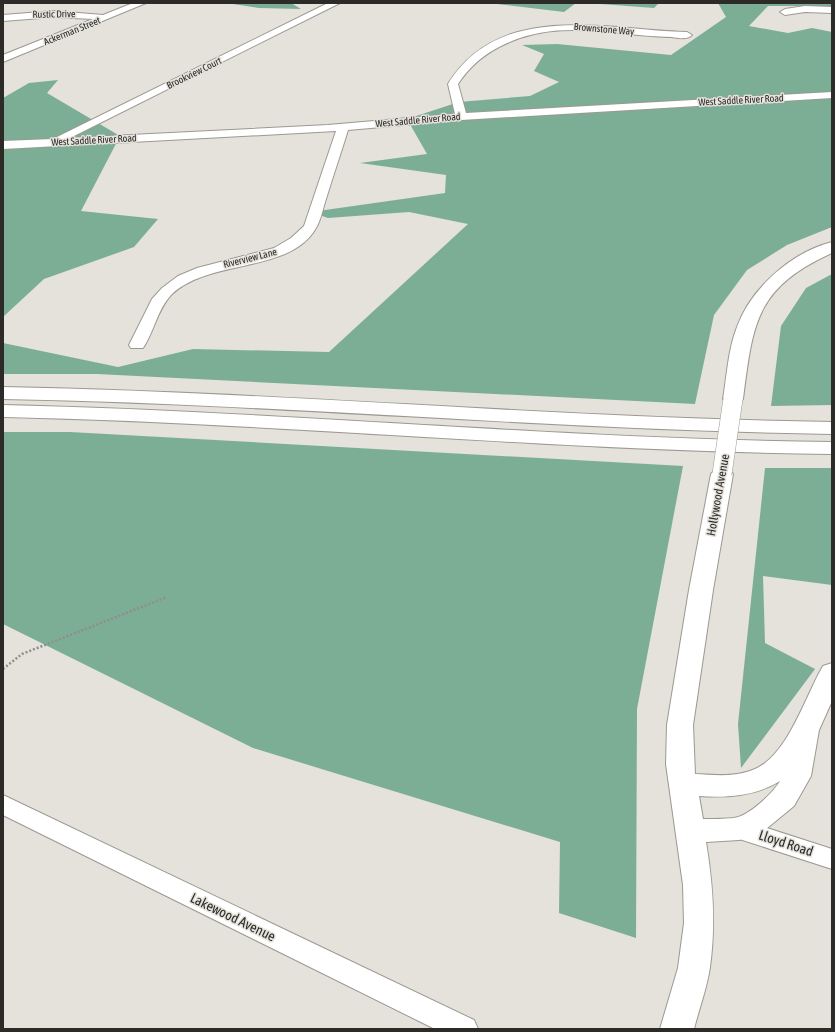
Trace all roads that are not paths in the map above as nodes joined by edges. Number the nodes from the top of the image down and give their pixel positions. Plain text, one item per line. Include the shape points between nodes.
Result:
1 (141, 3) edge
2 (335, 3) edge
3 (832, 10) edge
4 (785, 12) dead end
5 (3, 18) edge
6 (104, 18) junction
7 (687, 35) dead end
8 (3, 59) edge
9 (832, 95) edge
10 (461, 117) junction
11 (343, 127) junction
12 (53, 143) junction
13 (3, 145) edge
14 (832, 247) edge
15 (137, 344) dead end
16 (3, 393) edge
17 (3, 411) edge
18 (832, 424) edge
19 (804, 428) junction
20 (832, 428) edge
21 (700, 446) junction
22 (832, 448) edge
23 (832, 461) edge
24 (832, 672) edge
25 (806, 730) junction
26 (682, 784) junction
27 (3, 804) edge
28 (739, 829) junction
29 (688, 831) junction
30 (832, 858) edge
31 (464, 1029) edge
32 (677, 1029) edge

1 - 6 street, Ackerman Street
2 - 12 street, Brookview Court
3 - 4 street via 805,9
5 - 6 street, Rustic Drive via 58,13
6 - 8 street, Ackerman Street
7 - 10 street, Brownstone Way via 651,34 581,26 519,32 479,54 458,76 453,84
9 - 10 street, West Saddle River Road
10 - 11 street, West Saddle River Road
11 - 12 street, West Saddle River Road
11 - 15 street, Riverview Lane via 310,227 304,235 271,255 208,269 176,284 158,301
12 - 13 street, West Saddle River Road
14 - 26 main road, Hollywood Avenue, bridge via 812,256 775,282 756,304 743,335 682,707 679,743
16 - 19 main road via 212,398 597,422
17 - 21 main road via 212,417 545,439
18 - 19 main road
19 - 20 main road
21 - 22 main road
21 - 23 main road
24 - 25 main road
25 - 26 main road via 771,774 746,783 720,786
25 - 28 main road via 797,776 790,789 756,822
26 - 29 main road, Hollywood Avenue
27 - 31 street, Lakewood Avenue
28 - 29 main road
28 - 30 street, Lloyd Road
29 - 32 main road, Hollywood Avenue via 698,884 699,931 694,968

